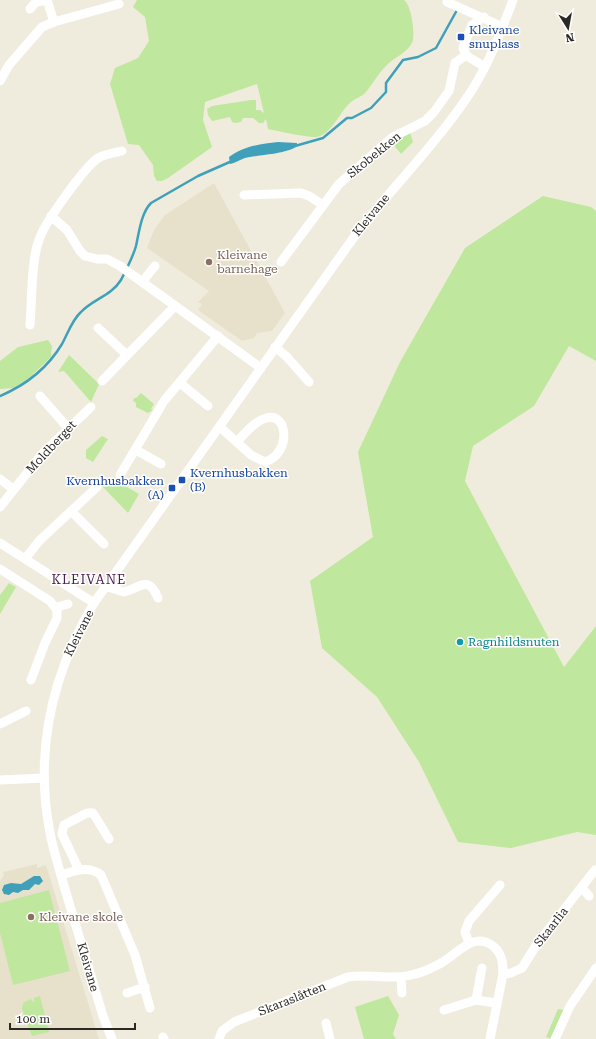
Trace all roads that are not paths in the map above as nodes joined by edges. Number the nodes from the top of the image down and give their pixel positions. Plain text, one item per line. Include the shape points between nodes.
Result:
1 (47, 0) edge
2 (513, 0) edge
3 (447, 2) dead end
4 (119, 4) dead end
5 (30, 9) dead end
6 (484, 17) junction
7 (54, 22) junction
8 (503, 27) junction
9 (466, 55) junction
10 (485, 67) junction
11 (0, 81) edge
12 (122, 151) dead end
13 (244, 195) dead end
14 (323, 205) junction
15 (51, 216) junction
16 (281, 262) dead end
17 (154, 266) dead end
18 (142, 282) junction
19 (176, 306) junction
20 (30, 325) dead end
21 (98, 328) dead end
22 (218, 336) junction
23 (275, 347) junction
24 (127, 355) junction
25 (261, 368) junction
26 (102, 381) dead end
27 (309, 382) dead end
28 (180, 383) junction
29 (40, 396) dead end
30 (208, 406) dead end
31 (91, 407) dead end
32 (220, 427) junction
33 (68, 428) junction
34 (237, 442) junction
35 (136, 450) junction
36 (161, 464) dead end
37 (120, 475) dead end
38 (0, 479) edge
39 (97, 487) dead end
40 (13, 489) junction
41 (0, 507) edge
42 (71, 511) junction
43 (0, 543) edge
44 (104, 544) dead end
45 (25, 559) junction
46 (0, 569) edge
47 (106, 586) junction
48 (158, 598) dead end
49 (94, 603) junction
50 (68, 604) dead end
51 (56, 607) junction
52 (31, 680) dead end
53 (26, 712) dead end
54 (0, 724) edge
55 (44, 778) junction
56 (0, 780) edge
57 (109, 839) dead end
58 (79, 870) junction
59 (595, 870) dead end
60 (61, 875) junction
61 (500, 885) dead end
62 (582, 888) junction
63 (589, 896) dead end
64 (469, 943) junction
65 (482, 968) dead end
66 (596, 968) edge
67 (503, 974) junction
68 (401, 978) junction
69 (145, 987) junction
70 (402, 992) dead end
71 (127, 994) dead end
72 (476, 1000) junction
73 (496, 1003) junction
74 (150, 1008) dead end
75 (444, 1010) dead end
76 (326, 1023) dead end
77 (111, 1037) edge
78 (219, 1039) edge
79 (330, 1039) edge
80 (490, 1039) edge
81 (555, 1039) edge

1 - 5 street via 36,2
1 - 7 street
2 - 8 street, Kleivane
3 - 6 street
4 - 7 street
6 - 8 street
6 - 9 street via 470,28 463,48
7 - 11 street via 42,27 35,34 9,65
8 - 10 street, Kleivane
9 - 10 street
9 - 14 street, Skobekken via 455,64 449,91 430,117 393,137 344,178
10 - 23 street, Kleivane via 456,114 364,223
12 - 15 street via 104,155 91,164
13 - 14 street via 301,194
14 - 16 street, Skobekken
15 - 18 street via 67,230 85,256 112,261
15 - 20 street via 43,228 36,250
17 - 18 street
18 - 19 street
19 - 22 street
19 - 24 street
21 - 24 street
22 - 25 street
22 - 28 street
23 - 25 street, Kleivane
23 - 27 street
24 - 26 street
25 - 32 street, Kleivane
28 - 30 street
28 - 35 street via 156,412
29 - 33 street
31 - 33 street, Moldberget
32 - 34 street
32 - 47 street, Kleivane
33 - 40 street, Moldberget
34 - 34 street via 251,455 265,462 280,453 284,432 279,421 265,418
35 - 36 street
35 - 37 street
38 - 40 street
39 - 42 street
40 - 41 street, Moldberget
42 - 44 street
42 - 45 street via 39,540
43 - 45 street
45 - 49 street
46 - 51 street via 50,600
47 - 48 street via 124,592 149,585
47 - 49 street, Kleivane
49 - 55 street, Kleivane via 67,655 54,693 47,728
50 - 51 street
51 - 52 street via 57,618
53 - 54 street
55 - 56 street
55 - 60 street, Kleivane via 50,832
57 - 58 street via 93,813 87,813 64,825 62,834
58 - 60 street
58 - 69 street via 95,871 103,879 135,955
59 - 62 street, Skaarlia
60 - 77 street, Kleivane
61 - 64 street via 469,921 465,932
62 - 63 street
62 - 67 street, Skaarlia via 537,944 522,968
64 - 67 street via 483,941 494,946 501,956
64 - 68 street via 431,968
65 - 72 street
66 - 81 street via 570,1006
67 - 73 street
68 - 70 street
68 - 78 street, Skaraslåtten via 348,977 234,1022 222,1030
69 - 71 street
69 - 74 street
72 - 73 street
72 - 75 street
73 - 80 street
76 - 79 street

